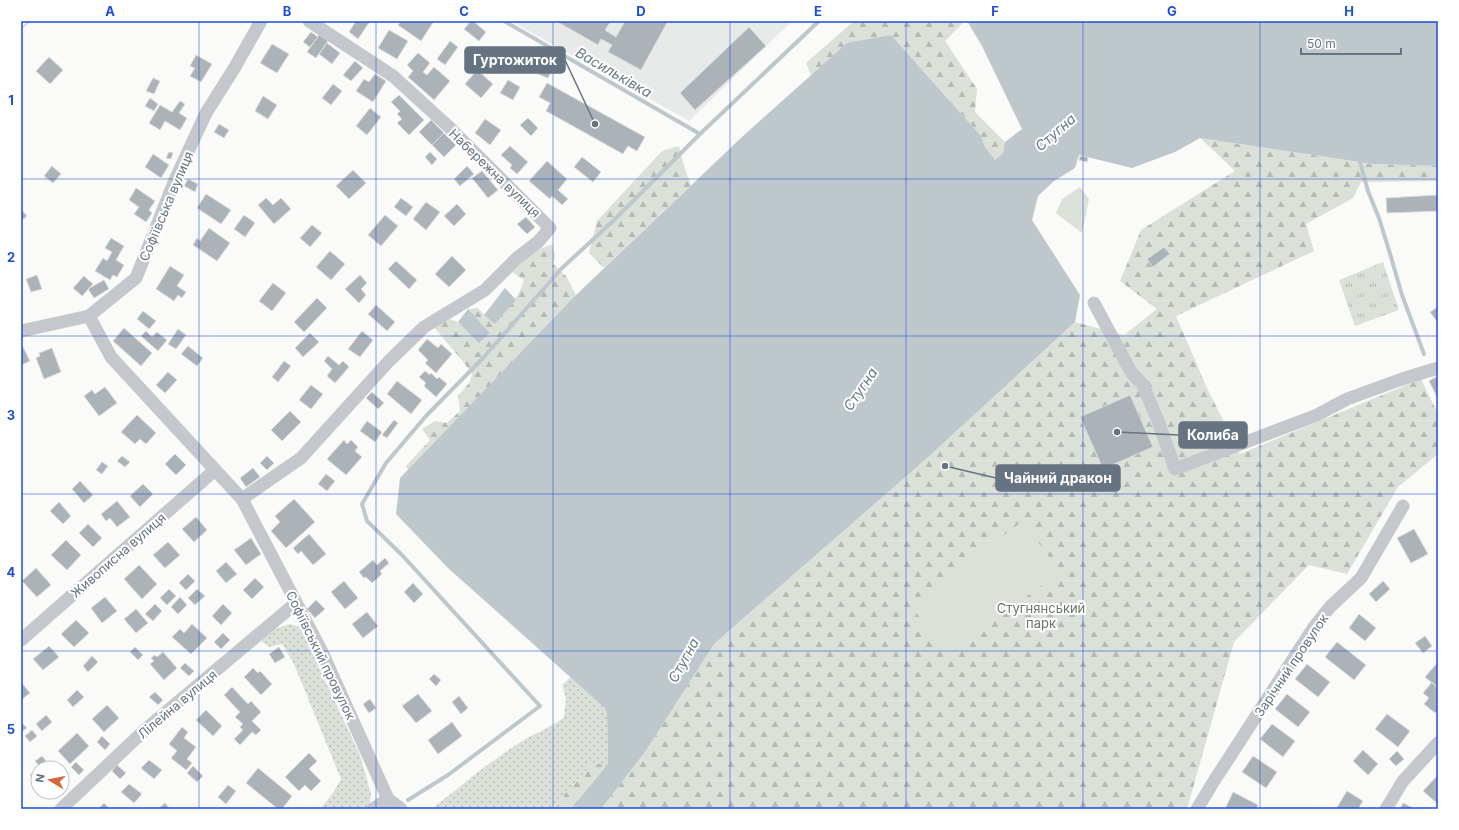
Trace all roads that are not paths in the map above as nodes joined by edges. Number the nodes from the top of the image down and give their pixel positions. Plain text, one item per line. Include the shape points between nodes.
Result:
1 (261, 21) edge
2 (309, 21) edge
3 (1094, 303) dead end
4 (89, 316) junction
5 (21, 331) edge
6 (1438, 368) edge
7 (215, 470) junction
8 (242, 499) junction
9 (1403, 506) dead end
10 (296, 603) junction
11 (21, 640) edge
12 (1438, 743) edge
13 (388, 799) junction
14 (61, 809) edge
15 (372, 809) edge
16 (402, 809) edge
17 (1197, 809) edge
18 (1386, 809) edge

1 - 4 street, Софіївська вулиця via 206,112 175,180 136,278
2 - 8 street, Набережна вулиця via 393,76 450,128 550,228 485,290 424,328 384,367 301,458
3 - 6 street via 1132,372 1143,385 1175,469 1317,415 1347,399
4 - 5 street, Софіївська вулиця
4 - 7 street, Софіївський провулок via 111,357
7 - 8 street, Софіївський провулок
7 - 11 street, Живописна вулиця
8 - 10 street, Софіївський провулок
9 - 17 street, Зарічний провулок via 1361,578 1330,607 1314,627
10 - 13 street, Софіївський провулок via 321,650
10 - 14 street, Лілейна вулиця via 146,729
12 - 18 street via 1403,781
13 - 15 street
13 - 16 street

